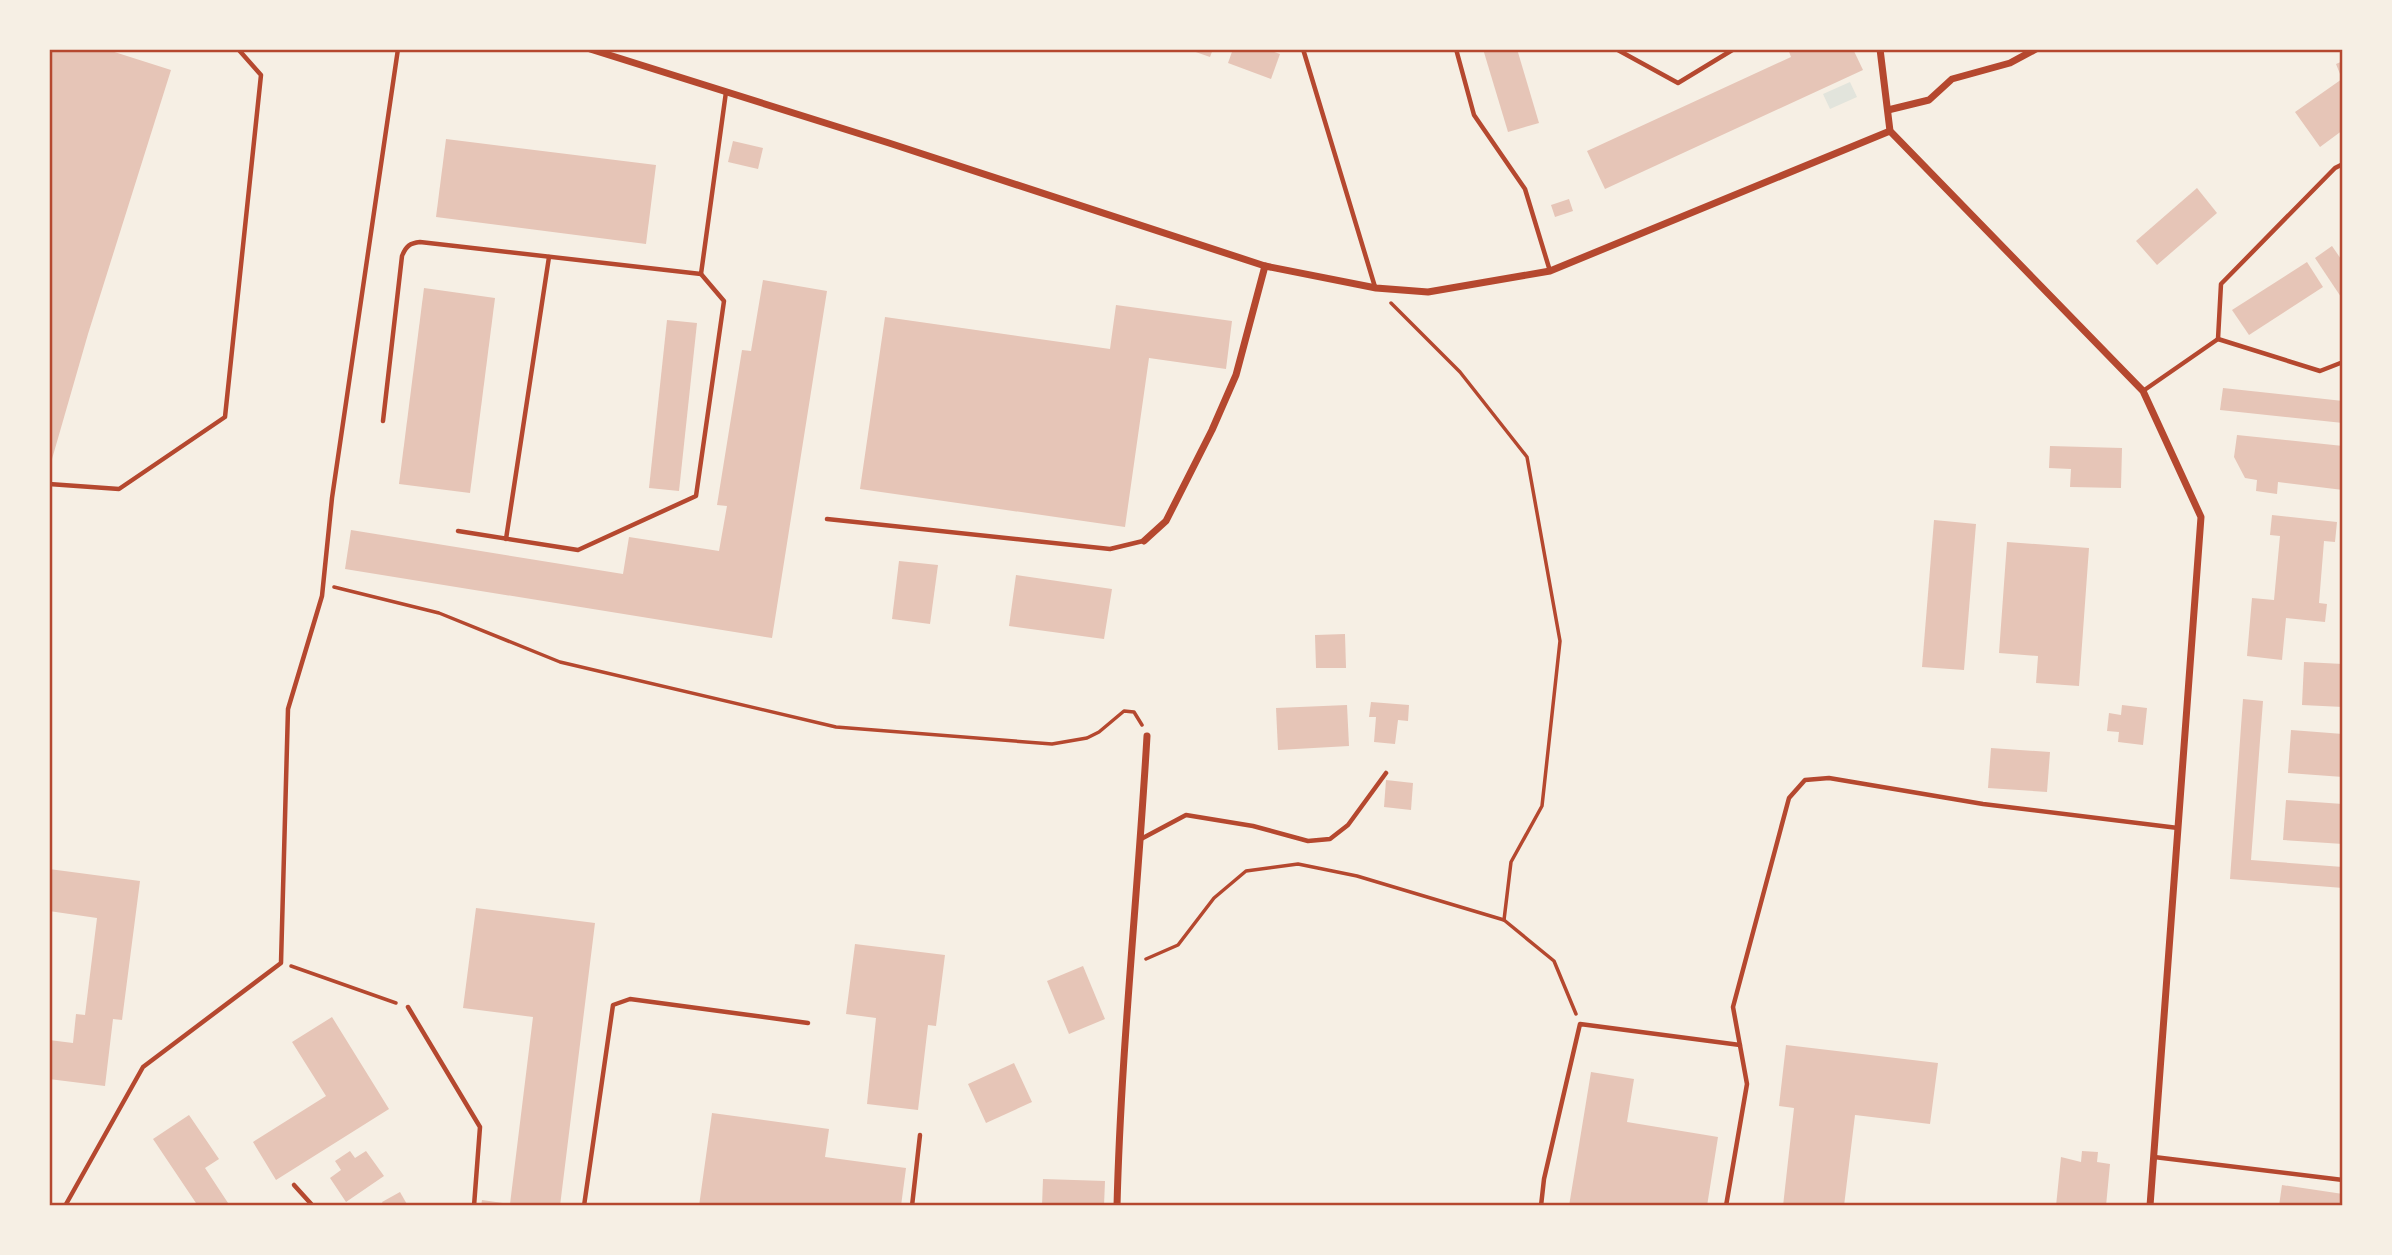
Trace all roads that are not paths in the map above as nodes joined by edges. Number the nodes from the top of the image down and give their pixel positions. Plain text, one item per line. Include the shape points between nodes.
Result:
1 (238, 49) edge
2 (398, 49) edge
3 (590, 49) edge
4 (1303, 49) edge
5 (1456, 49) edge
6 (1616, 49) edge
7 (1734, 49) edge
8 (1880, 49) edge
9 (2036, 49) edge
10 (726, 92) junction
11 (1888, 110) junction
12 (1890, 131) junction
13 (2343, 164) edge
14 (549, 257) junction
15 (1265, 266) junction
16 (1550, 271) junction
17 (701, 274) junction
18 (1376, 288) junction
19 (2218, 339) junction
20 (2343, 362) edge
21 (2143, 391) junction
22 (383, 421) dead end
23 (49, 484) edge
24 (827, 519) dead end
25 (458, 531) dead end
26 (506, 539) junction
27 (1144, 541) joint
28 (1147, 736) road end
29 (1386, 773) dead end
30 (2179, 828) junction
31 (1141, 839) junction
32 (408, 1007) road end
33 (808, 1023) dead end
34 (1740, 1045) junction
35 (920, 1135) dead end
36 (2154, 1157) junction
37 (2343, 1180) edge
38 (294, 1185) dead end
39 (65, 1206) edge
40 (313, 1206) edge
41 (474, 1206) edge
42 (584, 1206) edge
43 (912, 1206) edge
44 (1117, 1206) edge
45 (1541, 1206) edge
46 (1726, 1206) edge
47 (2150, 1206) edge

1 - 23 lane via 261,75 225,417 119,489
2 - 39 lane via 332,498 322,596 288,709 281,963 143,1067
3 - 10 street
4 - 18 lane
5 - 16 lane via 1474,114 1525,189
6 - 7 lane via 1678,83
8 - 11 street
9 - 11 street via 2010,63 1952,79 1929,100
10 - 15 street
10 - 17 lane
11 - 12 street
12 - 16 street
12 - 21 street
13 - 19 lane via 2221,284
14 - 17 lane
14 - 22 lane via 420,242 405,248
14 - 26 lane
15 - 18 street
15 - 27 street via 1236,375 1212,430 1166,521
16 - 18 street via 1428,292
17 - 26 lane via 724,301 696,496 578,550
19 - 20 lane via 2320,372
19 - 21 lane
21 - 30 street via 2201,517
24 - 27 lane via 1110,549
25 - 26 lane
28 - 31 street
29 - 31 lane via 1348,825 1330,839 1308,841 1186,815
30 - 34 lane via 1983,804 1829,778 1805,780 1789,798 1733,1007
30 - 36 street
31 - 44 street via 1119,1110
32 - 41 lane via 480,1127
33 - 42 lane via 630,999 613,1005
34 - 45 lane via 1580,1024
34 - 46 lane via 1747,1084
35 - 43 lane
36 - 37 lane
36 - 47 street
38 - 40 lane

